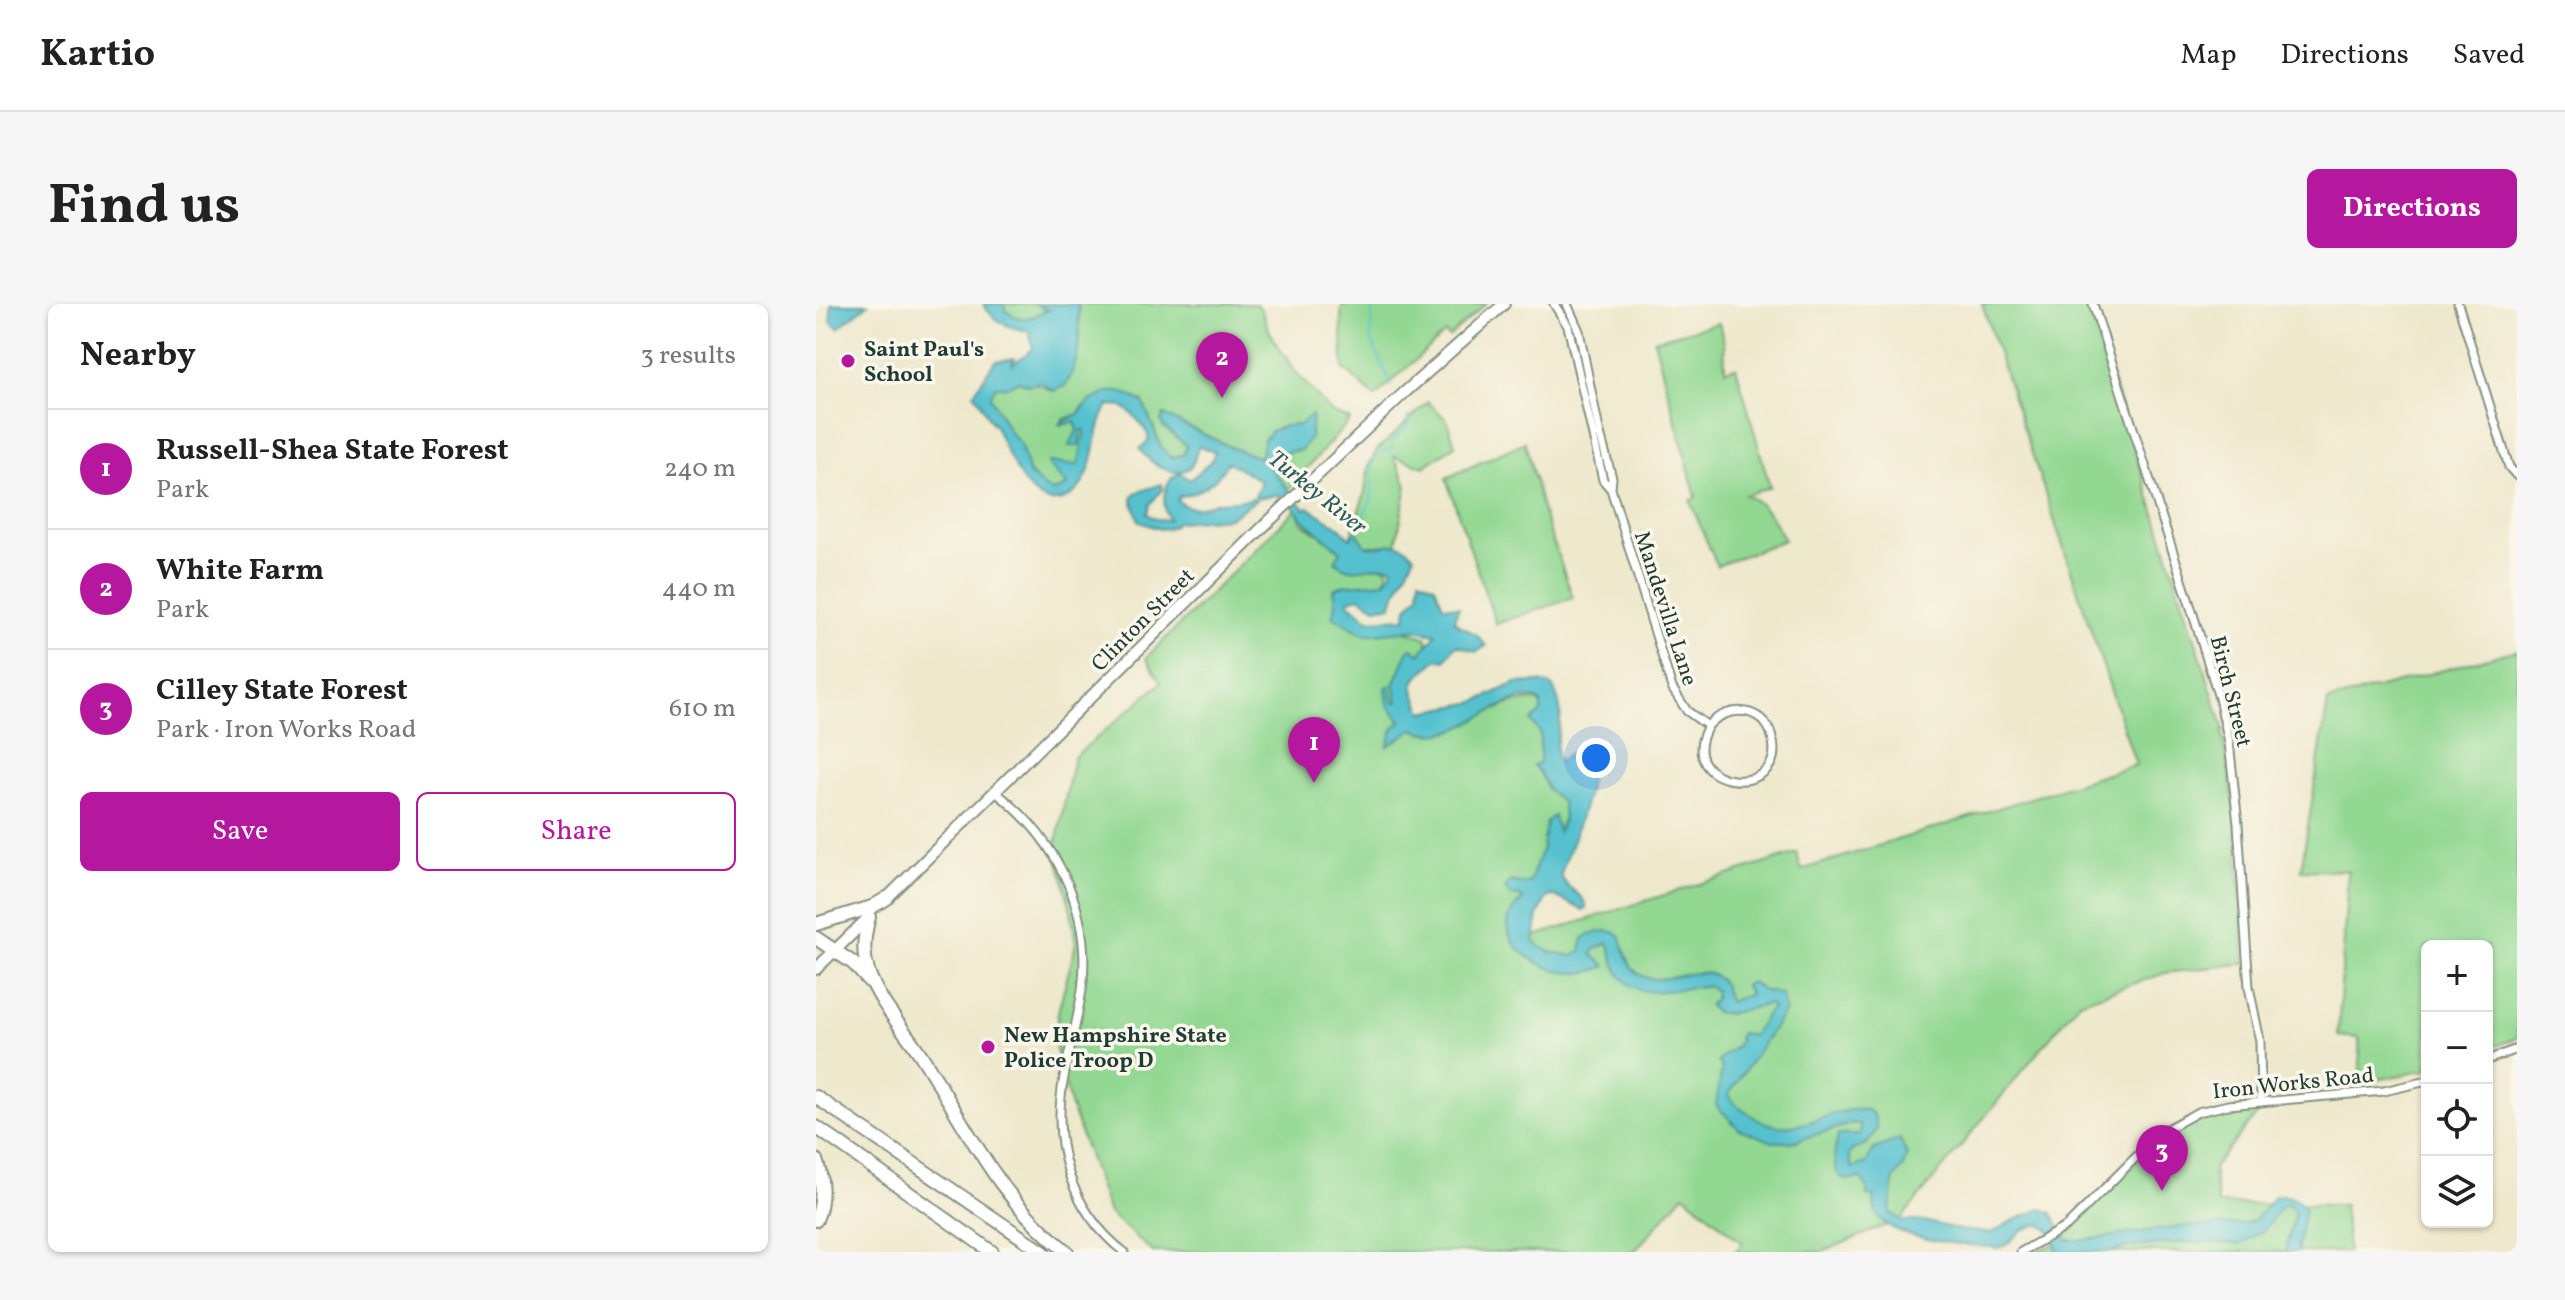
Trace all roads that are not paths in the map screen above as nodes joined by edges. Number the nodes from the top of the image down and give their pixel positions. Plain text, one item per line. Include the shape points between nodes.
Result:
1 (1504, 304) edge
2 (1554, 304) edge
3 (1567, 304) edge
4 (2093, 304) edge
5 (2458, 304) edge
6 (1579, 354) junction
7 (2517, 476) edge
8 (1708, 726) junction
9 (994, 791) junction
10 (887, 898) junction
11 (869, 917) junction
12 (816, 924) edge
13 (816, 938) edge
14 (836, 950) junction
15 (816, 969) edge
16 (879, 992) junction
17 (2517, 1049) edge
18 (2493, 1058) edge
19 (2421, 1082) edge
20 (816, 1097) edge
21 (2261, 1102) junction
22 (816, 1127) edge
23 (816, 1160) edge
24 (816, 1220) edge
25 (992, 1252) edge
26 (1043, 1252) edge
27 (1067, 1252) edge
28 (1124, 1252) edge
29 (2021, 1252) edge

1 - 9 main road, Clinton Street via 1285,506
2 - 6 street, Mandevilla Lane
3 - 6 street, Mandevilla Lane via 1577,323
4 - 21 street, Birch Street via 2229,742 2249,987 2261,1052
5 - 7 street via 2509,467
6 - 8 street, Mandevilla Lane via 1611,489 1672,688 1687,711
8 - 8 street via 1732,711 1759,717 1773,741 1766,768 1742,782 1716,775 1702,752
9 - 10 main road, Clinton Street
9 - 28 street via 1018,809 1047,844 1080,918 1083,982 1063,1080 1060,1135 1070,1180 1082,1204
10 - 11 main road, Clinton Street
10 - 12 highway
11 - 14 main road, Clinton Street
11 - 16 highway via 865,961
13 - 14 highway
14 - 15 main road, Clinton Street
14 - 16 highway
16 - 27 highway via 989,1170
17 - 18 street
19 - 21 street, Iron Works Road via 2384,1091
20 - 26 highway
21 - 29 street, Iron Works Road via 2207,1109 2169,1126 2067,1226
22 - 25 highway
23 - 24 highway via 822,1198

